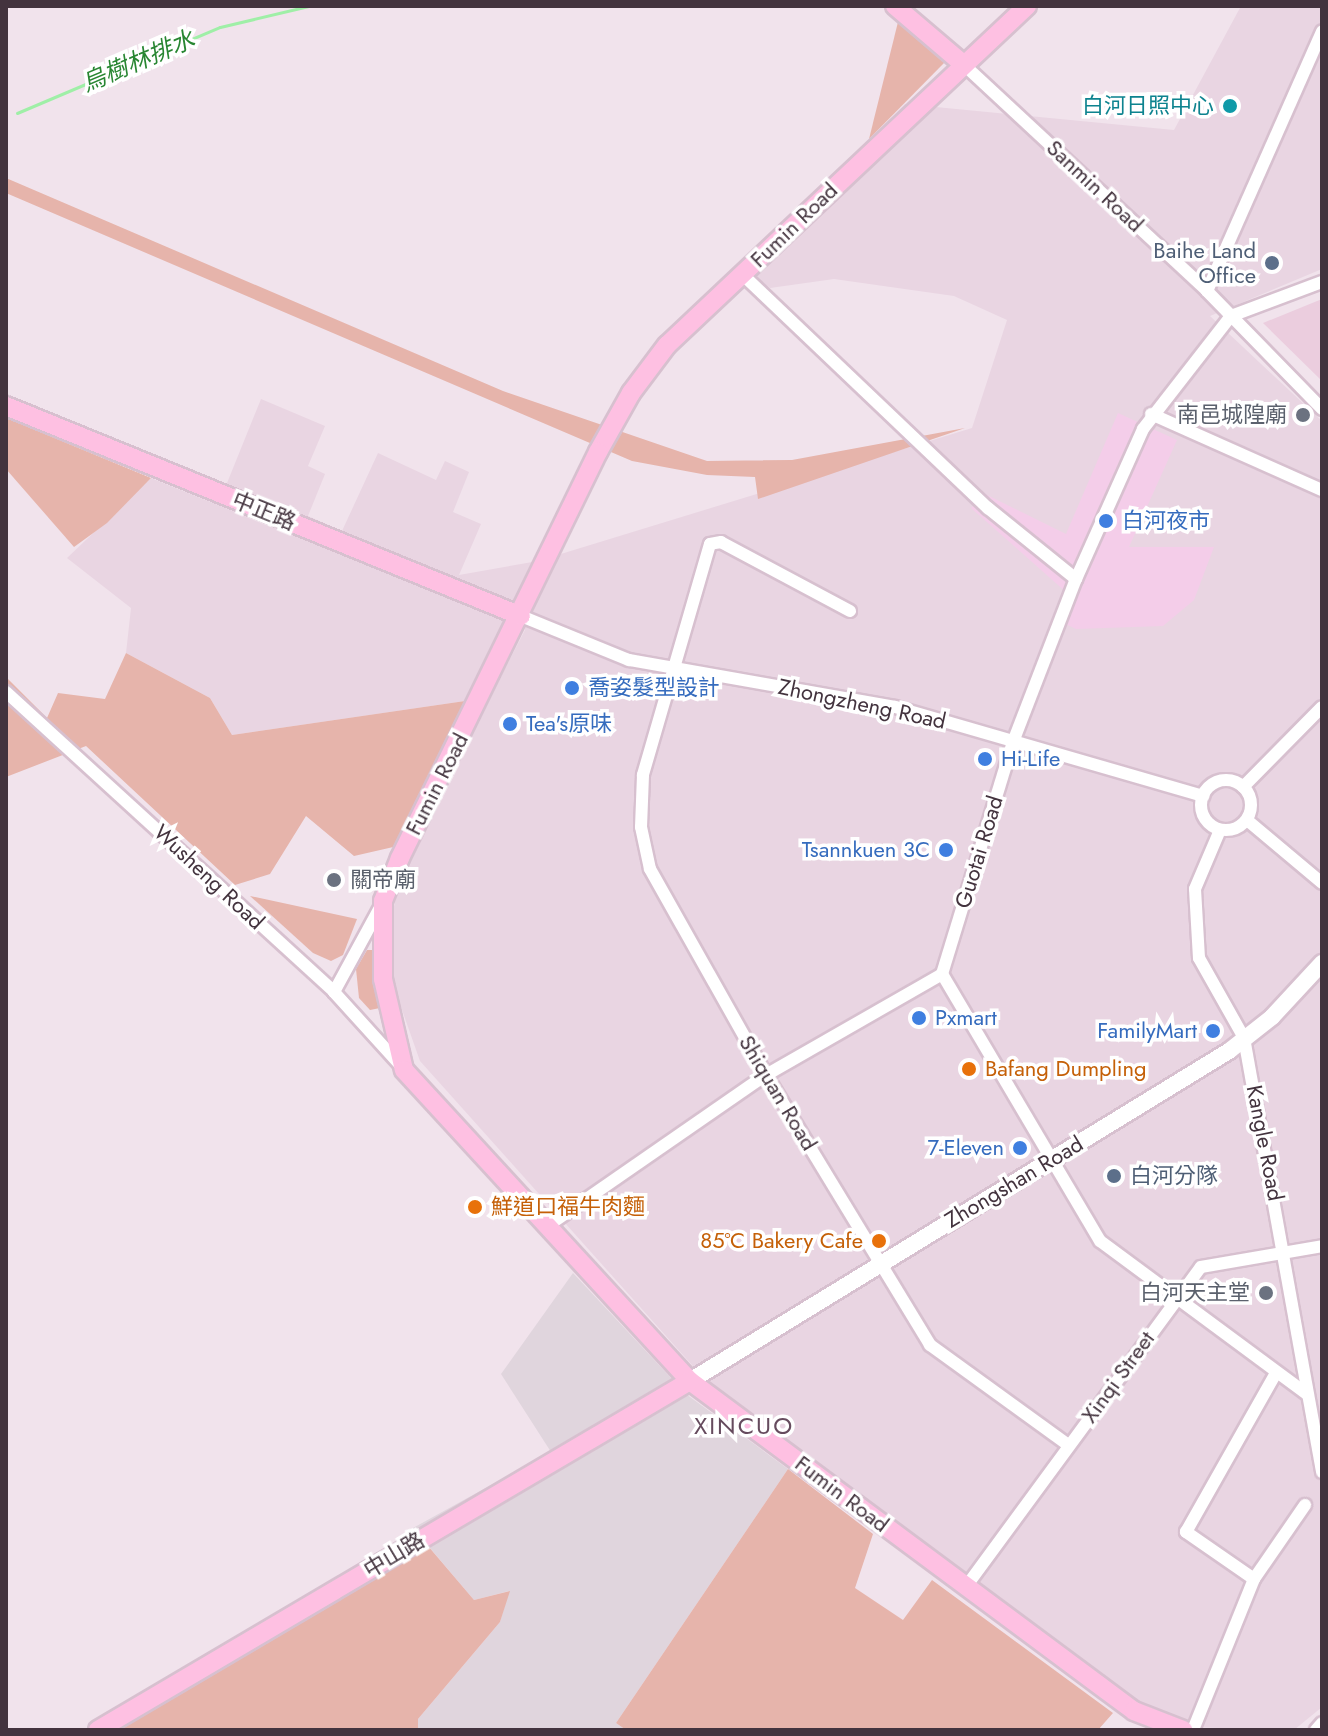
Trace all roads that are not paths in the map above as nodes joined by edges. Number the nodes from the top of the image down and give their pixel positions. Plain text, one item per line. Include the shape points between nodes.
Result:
1 (895, 6) edge
2 (1027, 6) edge
3 (1322, 31) edge
4 (962, 63) junction
5 (742, 274) junction
6 (1322, 282) edge
7 (1207, 291) junction
8 (1231, 316) junction
9 (6, 406) edge
10 (1322, 409) edge
11 (1151, 414) junction
12 (1322, 490) edge
13 (1076, 579) junction
14 (850, 611) dead end
15 (521, 616) junction
16 (675, 668) junction
17 (6, 692) edge
18 (1322, 707) edge
19 (1013, 742) junction
20 (1243, 787) junction
21 (1203, 796) junction
22 (1247, 820) junction
23 (1220, 830) junction
24 (1322, 883) edge
25 (383, 901) junction
26 (1322, 963) edge
27 (942, 974) junction
28 (334, 992) junction
29 (1244, 1038) junction
30 (404, 1070) junction
31 (766, 1075) junction
32 (1050, 1160) junction
33 (549, 1225) junction
34 (1322, 1246) edge
35 (1284, 1253) junction
36 (882, 1266) junction
37 (1176, 1298) junction
38 (1276, 1373) junction
39 (690, 1381) junction
40 (1307, 1394) junction
41 (1068, 1445) junction
42 (1322, 1472) edge
43 (1305, 1505) dead end
44 (1254, 1579) junction
45 (965, 1588) junction
46 (1322, 1723) edge
47 (98, 1730) edge
48 (1183, 1730) edge
49 (1193, 1730) edge
50 (1316, 1730) edge

1 - 4 main road, Sanmin Road
2 - 4 main road, Fumin Road
3 - 7 street
4 - 5 main road, Fumin Road
4 - 7 street, Sanmin Road
5 - 13 street via 988,508
5 - 15 main road, Fumin Road via 667,345 631,393
6 - 8 street
7 - 8 street, Sanmin Road
8 - 10 street, Sanmin Road
8 - 11 street, Guotai Road
9 - 15 main road, 中正路
11 - 12 street
11 - 13 street, Guotai Road
13 - 19 street, Guotai Road
14 - 16 street, Shiquan Road via 721,542 710,544
15 - 16 street, Zhongzheng Road via 629,660
15 - 25 main road, Fumin Road
16 - 19 street, Zhongzheng Road via 870,701
16 - 31 street, Shiquan Road via 643,775 643,843 650,869
17 - 28 street, Wusheng Road
18 - 20 street
19 - 21 street, Zhongzheng Road
19 - 27 street, Guotai Road
20 - 21 street via 1222,781
20 - 22 street via 1250,799
21 - 23 street via 1204,817
22 - 23 street via 1235,829
22 - 24 street
23 - 29 street, Kangle Road via 1195,889 1199,958
25 - 28 street
25 - 30 main road, Fumin Road via 383,979
26 - 29 street, Zhongshan Road via 1272,1017
27 - 31 street
27 - 32 street
28 - 30 street, Wusheng Road
29 - 32 street, Zhongshan Road
29 - 35 street, Kangle Road
30 - 33 main road, Fumin Road
31 - 33 street
31 - 36 street, Shiquan Road
32 - 36 street, Zhongshan Road
32 - 37 street via 1100,1241
33 - 39 main road, Fumin Road
34 - 35 street, Xinqi Street
35 - 37 street, Xinqi Street via 1201,1267
35 - 40 street, Kangle Road
36 - 39 street, Zhongshan Road
36 - 41 street, Shiquan Road via 930,1345
37 - 38 street
37 - 41 street, Xinqi Street
38 - 40 street
38 - 44 street via 1186,1532
39 - 45 main road, Fumin Road
39 - 47 main road, 中山路
40 - 42 street, Kangle Road
41 - 45 street, Xinqi Street
43 - 44 street
44 - 49 street
45 - 48 main road, Fumin Road via 1134,1711
46 - 50 street

